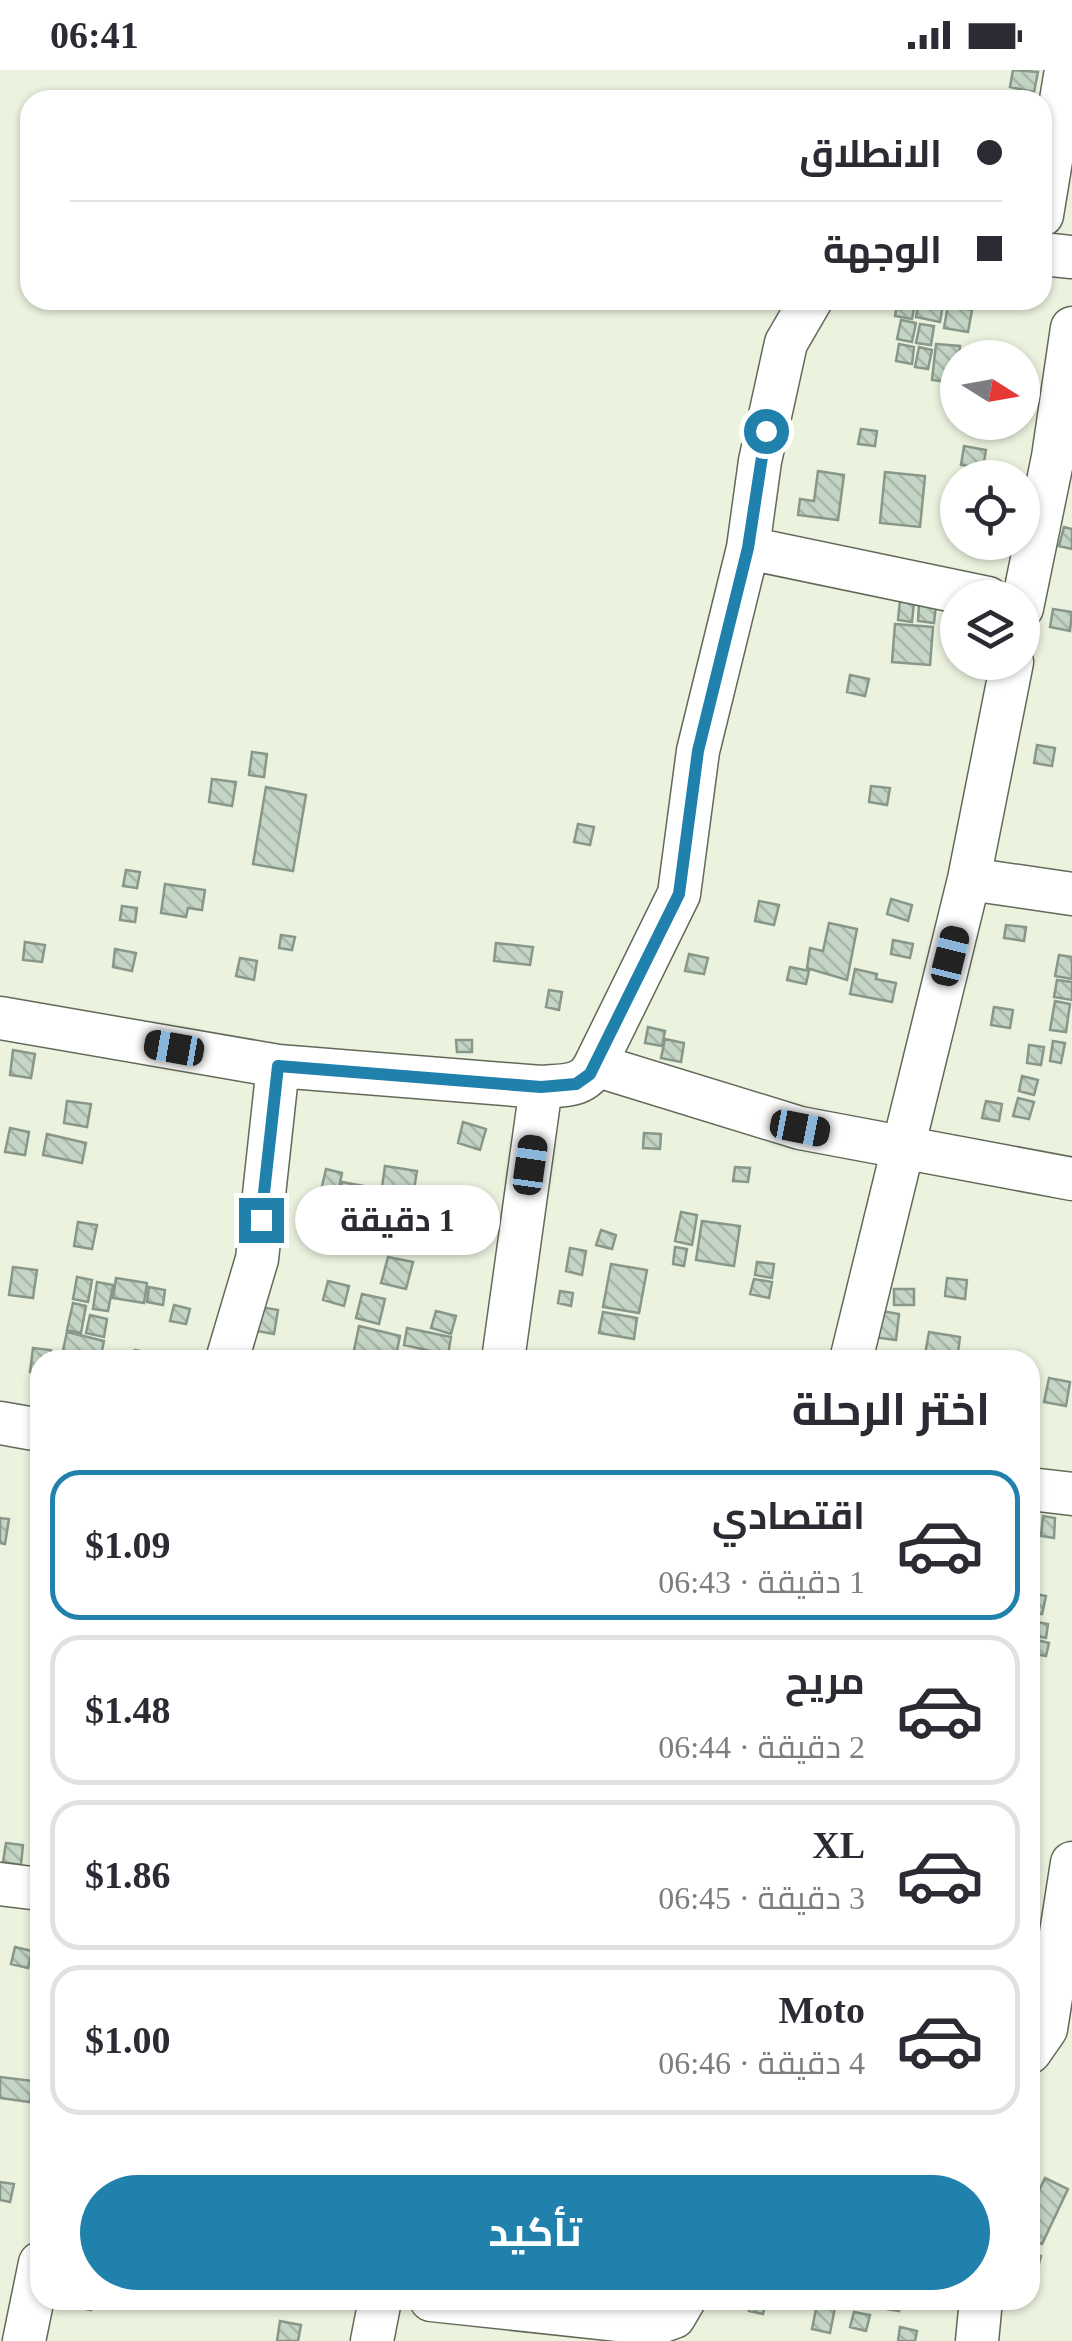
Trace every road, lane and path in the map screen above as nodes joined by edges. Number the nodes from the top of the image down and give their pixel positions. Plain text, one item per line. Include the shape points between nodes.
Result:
1 (1066, 70) edge
2 (1052, 155) edge
3 (805, 310) edge
4 (1072, 328) edge
5 (748, 548) junction
6 (1028, 580) edge
7 (940, 588) edge
8 (1008, 680) edge
9 (969, 879) junction
10 (1072, 894) edge
11 (0, 1018) edge
12 (595, 1065) junction
13 (278, 1066) junction
14 (541, 1087) junction
15 (904, 1148) junction
16 (1072, 1179) edge
17 (230, 1350) edge
18 (504, 1350) edge
19 (854, 1350) edge
20 (0, 1423) edge
21 (30, 1428) edge
22 (1040, 1490) edge
23 (1072, 1494) edge
24 (1072, 1864) edge
25 (0, 1884) edge
26 (30, 1888) edge
27 (1040, 2038) edge
28 (30, 2310) edge
29 (378, 2310) edge
30 (525, 2310) edge
31 (678, 2310) edge
32 (980, 2310) edge
33 (24, 2341) edge
34 (372, 2341) edge
35 (978, 2341) edge

1 - 2 street
3 - 5 street via 786,342
4 - 6 street
5 - 7 street
5 - 12 street via 698,751 679,894
8 - 9 street
9 - 10 street
9 - 15 street
11 - 13 street
12 - 14 street via 576,1084
12 - 15 street via 800,1128
13 - 14 street
13 - 17 street via 257,1259
14 - 18 street
15 - 16 street
15 - 19 street
20 - 21 street
22 - 23 street
24 - 27 street
25 - 26 street
28 - 33 street
29 - 34 street
30 - 31 street via 656,2324
32 - 35 street

